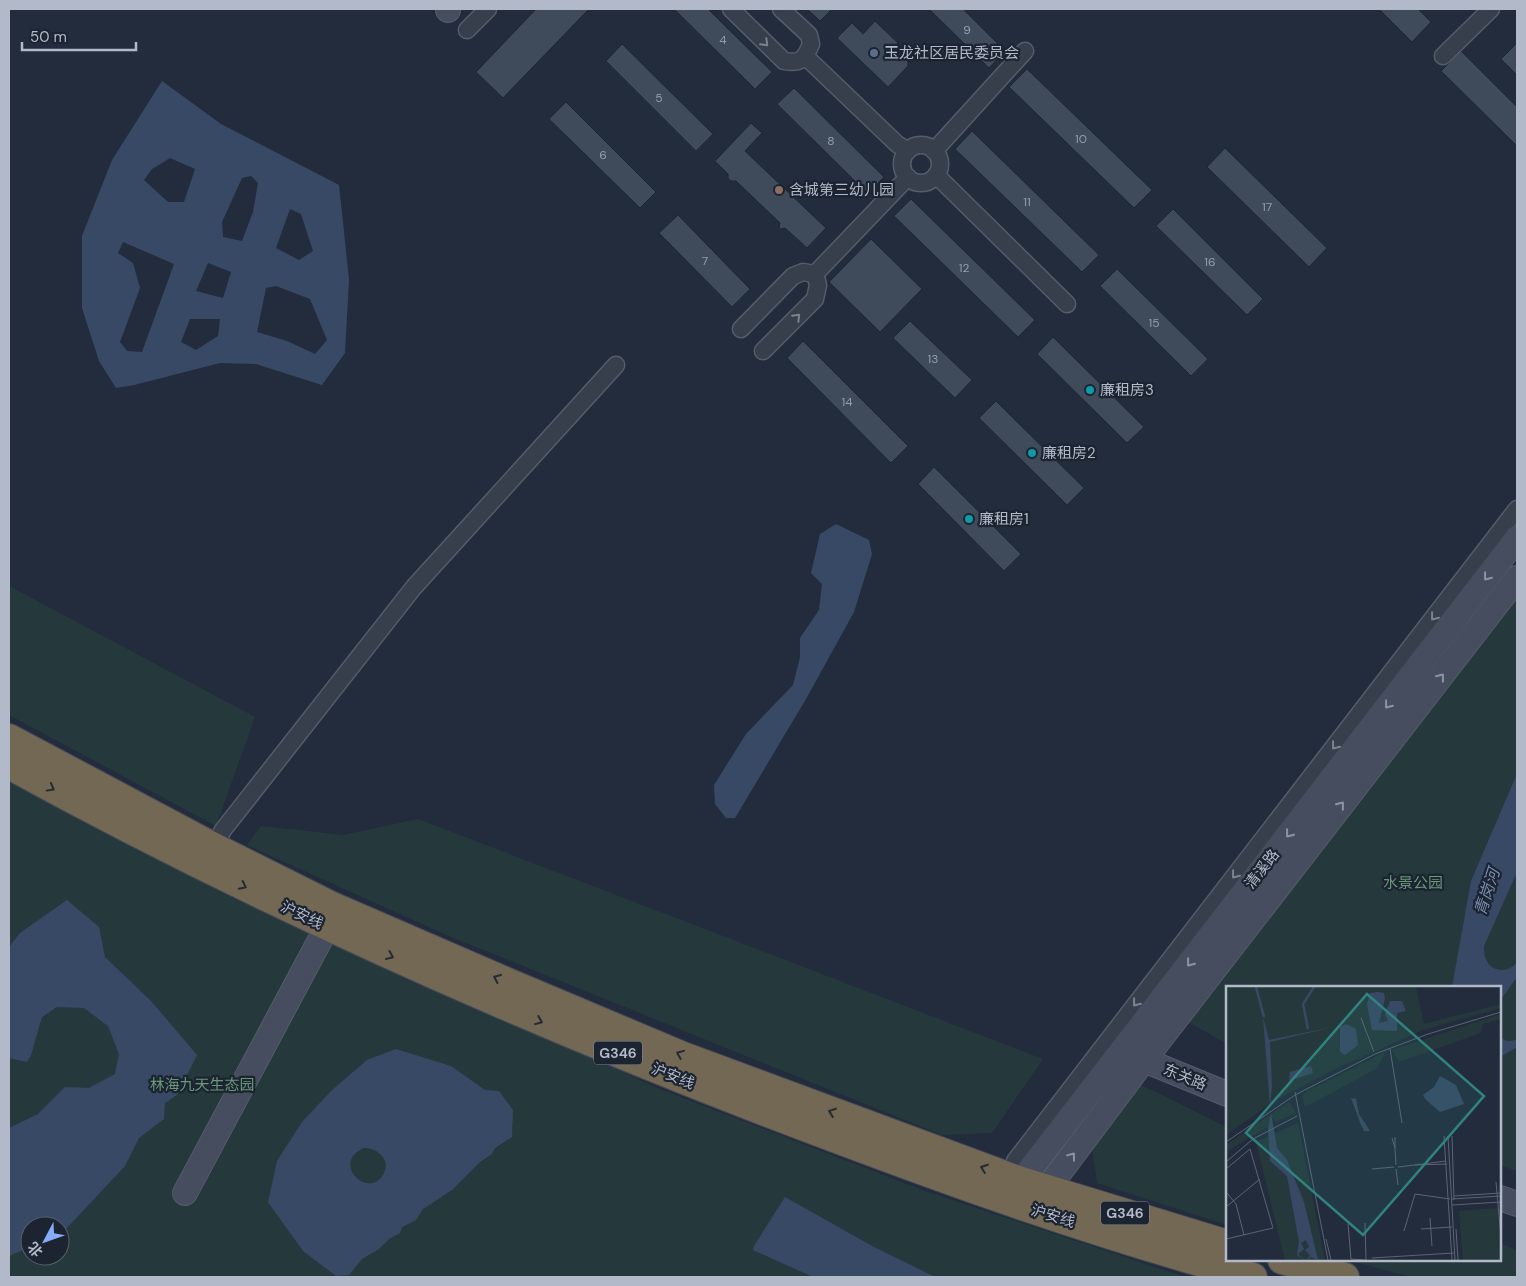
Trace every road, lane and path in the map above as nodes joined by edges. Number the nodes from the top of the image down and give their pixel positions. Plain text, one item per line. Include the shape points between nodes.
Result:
1 (488, 9) edge
2 (731, 9) edge
3 (781, 9) edge
4 (1491, 9) edge
5 (468, 30) dead end
6 (1024, 51) dead end
7 (1443, 56) dead end
8 (806, 57) junction
9 (908, 150) junction
10 (934, 151) junction
11 (936, 175) junction
12 (908, 177) junction
13 (815, 274) junction
14 (1066, 304) dead end
15 (741, 329) dead end
16 (763, 351) dead end
17 (616, 365) dead end
18 (1517, 510) edge
19 (1517, 538) edge
20 (1517, 578) edge
21 (9, 738) edge
22 (9, 765) edge
23 (209, 857) junction
24 (327, 927) junction
25 (1144, 1060) junction
26 (1226, 1094) edge
27 (1014, 1181) junction
28 (185, 1193) dead end
29 (1501, 1198) edge
30 (1040, 1199) junction
31 (1517, 1204) edge
32 (1226, 1244) edge
33 (1286, 1261) edge
34 (1253, 1277) edge
35 (1345, 1277) edge

1 - 5 street
2 -> 8 street via 784,62 795,63
3 - 8 street via 809,34 811,44
4 - 7 street
6 - 10 street
8 - 9 street via 897,144
9 - 10 street via 924,145
9 - 12 street via 902,161
10 - 11 street via 940,162
11 - 12 street via 920,183
11 - 14 street
12 - 13 street
13 - 15 street via 803,272 793,276
16 -> 13 street via 816,298 818,285
17 - 23 street via 414,587 223,830
18 -> 27 street
19 -> 27 main road, 清溪路
25 -> 20 main road, 清溪路
21 - 23 highway, 沪安线 / G346
22 -> 23 highway, 沪安线 / G346 via 94,812
23 -> 24 highway, 沪安线 / G346
27 -> 23 highway, 沪安线 / G346 via 683,1056 330,905
24 -> 27 highway, 沪安线 / G346 via 499,1005 887,1158
24 - 28 main road
25 - 26 main road, 东关路
30 -> 25 main road, 清溪路
27 - 30 highway, 沪安线 / G346
29 - 31 main road
30 - 32 highway, 沪安线 / G346
30 - 34 highway, 沪安线 / G346 via 1214,1266
33 - 35 highway

